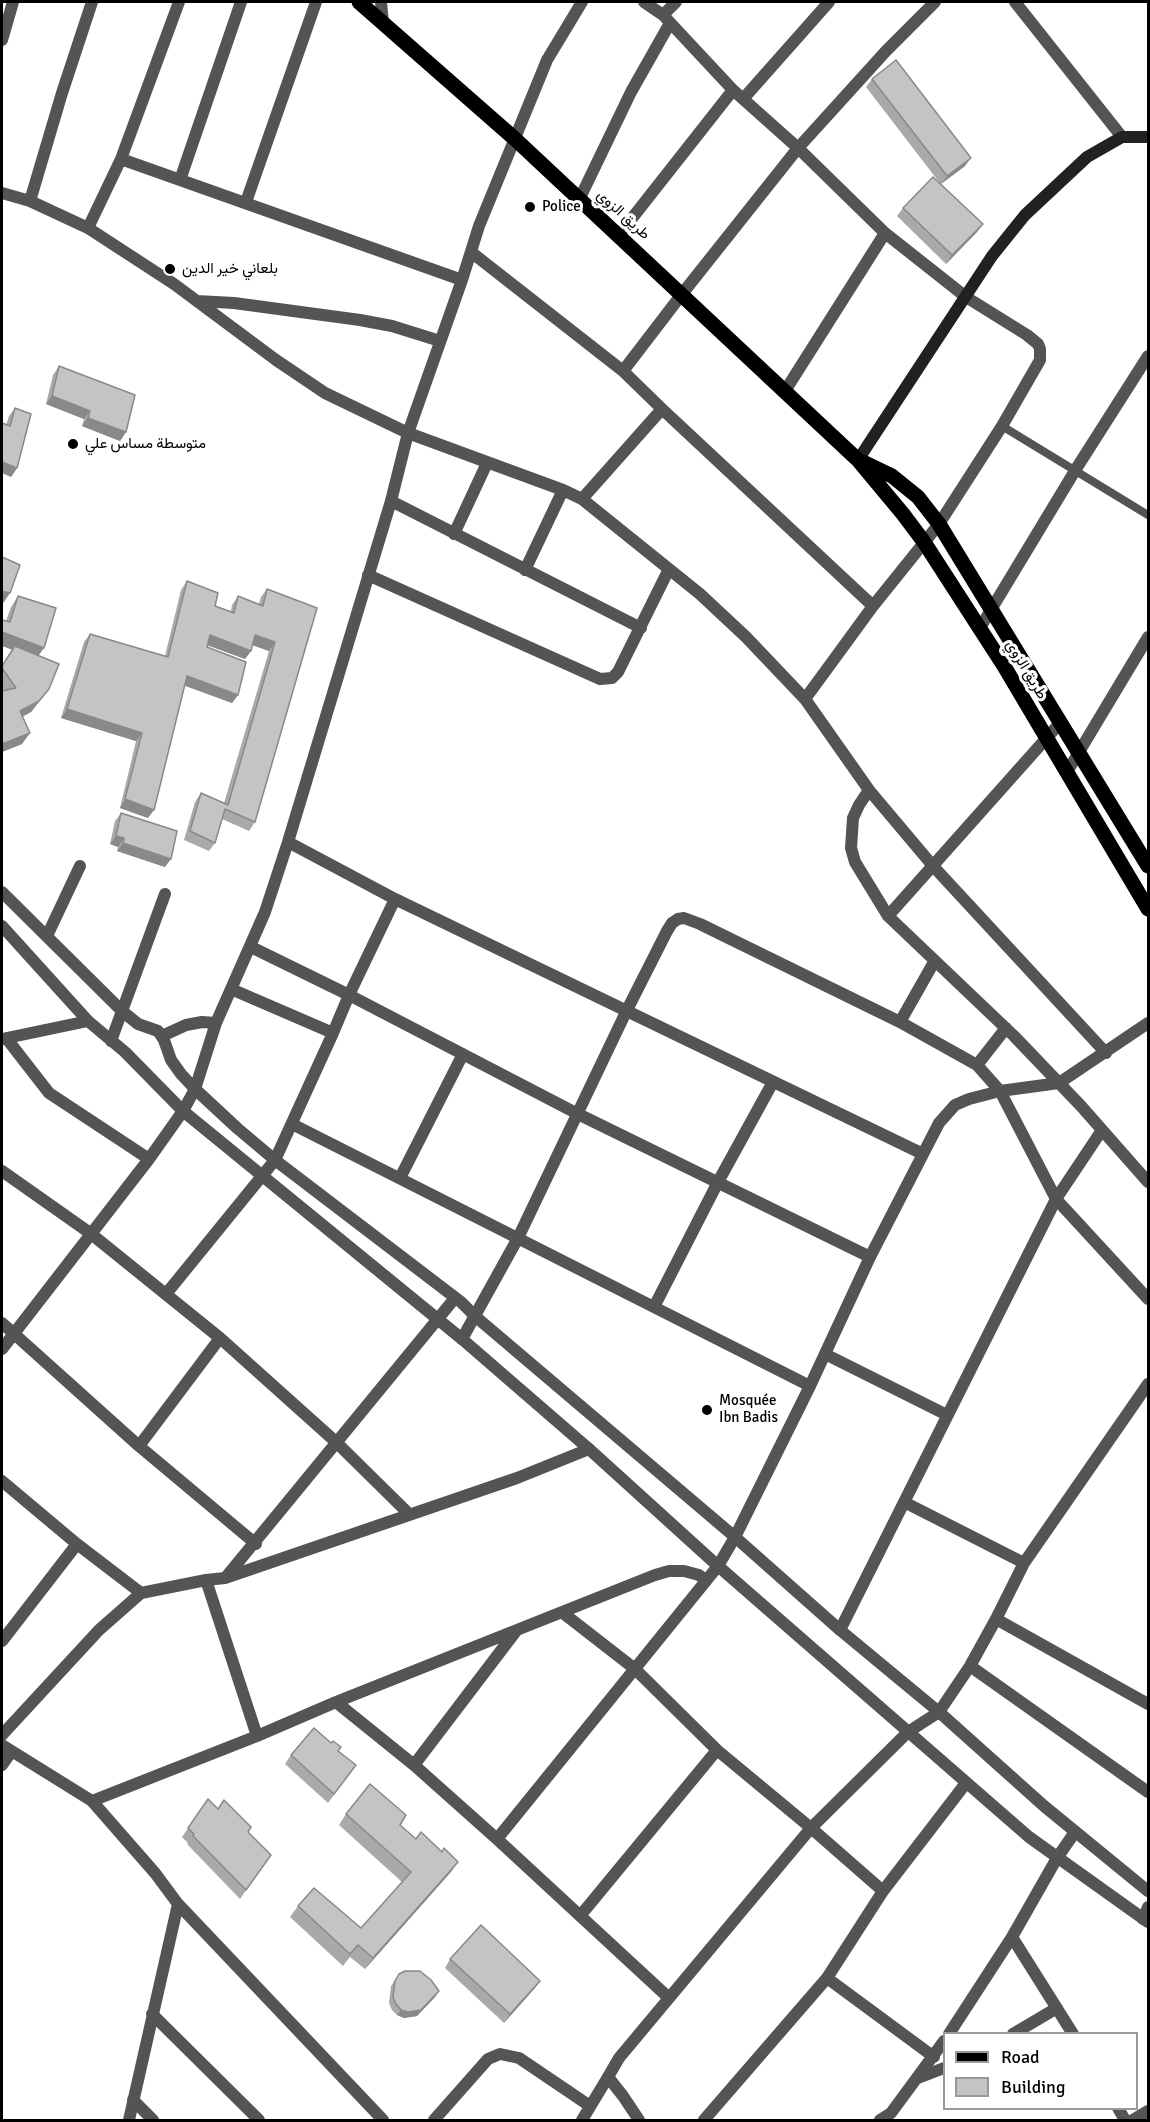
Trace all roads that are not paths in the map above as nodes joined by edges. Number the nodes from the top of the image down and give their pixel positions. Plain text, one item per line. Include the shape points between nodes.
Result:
1 (13, 2) edge
2 (92, 2) edge
3 (179, 2) edge
4 (241, 2) edge
5 (316, 2) edge
6 (359, 2) edge
7 (381, 2) edge
8 (582, 2) edge
9 (644, 2) edge
10 (676, 2) edge
11 (829, 2) edge
12 (935, 2) edge
13 (1015, 2) edge
14 (666, 19) junction
15 (383, 23) junction
16 (2, 40) edge
17 (733, 90) junction
18 (743, 99) junction
19 (1122, 137) junction
20 (1149, 137) edge
21 (515, 139) junction
22 (798, 148) junction
23 (121, 159) junction
24 (180, 180) junction
25 (2, 193) edge
26 (579, 200) junction
27 (30, 201) junction
28 (246, 202) junction
29 (88, 228) junction
30 (885, 233) junction
31 (618, 236) junction
32 (471, 252) junction
33 (462, 280) junction
34 (682, 294) junction
35 (966, 297) junction
36 (196, 301) junction
37 (441, 341) junction
38 (1149, 356) edge
39 (624, 371) junction
40 (785, 391) junction
41 (662, 409) junction
42 (1002, 426) junction
43 (408, 433) junction
44 (858, 460) junction
45 (487, 464) junction
46 (1076, 469) junction
47 (563, 490) junction
48 (582, 499) junction
49 (391, 501) junction
50 (1149, 515) edge
51 (939, 524) junction
52 (454, 534) junction
53 (924, 542) junction
54 (669, 569) junction
55 (525, 570) junction
56 (368, 575) junction
57 (873, 606) junction
58 (992, 610) junction
59 (640, 628) junction
60 (980, 628) junction
61 (1149, 636) edge
62 (805, 699) junction
63 (1060, 723) junction
64 (1047, 738) junction
65 (1079, 753) junction
66 (1067, 772) junction
67 (869, 790) junction
68 (288, 842) junction
69 (80, 866) dead end
70 (933, 866) junction
71 (1149, 866) edge
72 (2, 892) edge
73 (165, 894) dead end
74 (395, 899) junction
75 (1149, 909) edge
76 (888, 916) junction
77 (2, 926) edge
78 (47, 936) junction
79 (251, 947) junction
80 (934, 962) junction
81 (231, 989) junction
82 (349, 994) junction
83 (122, 1011) junction
84 (626, 1012) junction
85 (88, 1021) junction
86 (216, 1023) junction
87 (900, 1023) junction
88 (1149, 1023) edge
89 (1005, 1028) junction
90 (333, 1033) junction
91 (162, 1036) junction
92 (4, 1039) edge
93 (111, 1041) junction
94 (1106, 1053) junction
95 (463, 1054) junction
96 (977, 1065) junction
97 (773, 1082) junction
98 (1059, 1083) junction
99 (195, 1089) junction
100 (1000, 1091) junction
101 (183, 1111) junction
102 (578, 1114) junction
103 (292, 1124) junction
104 (1102, 1130) junction
105 (923, 1154) junction
106 (149, 1159) junction
107 (275, 1160) junction
108 (2, 1171) edge
109 (262, 1175) junction
110 (400, 1178) junction
111 (718, 1182) junction
112 (1149, 1182) edge
113 (1056, 1199) junction
114 (90, 1233) junction
115 (518, 1238) junction
116 (870, 1257) junction
117 (166, 1294) junction
118 (455, 1298) junction
119 (1149, 1299) edge
120 (654, 1307) junction
121 (476, 1317) junction
122 (439, 1320) junction
123 (2, 1323) edge
124 (13, 1334) junction
125 (220, 1338) junction
126 (462, 1339) junction
127 (2, 1348) edge
128 (825, 1354) junction
129 (1149, 1384) edge
130 (810, 1386) junction
131 (948, 1415) junction
132 (336, 1442) junction
133 (139, 1446) junction
134 (589, 1449) junction
135 (4, 1489) edge
136 (904, 1502) junction
137 (409, 1514) junction
138 (735, 1537) junction
139 (77, 1544) junction
140 (256, 1544) junction
141 (1024, 1563) junction
142 (718, 1566) junction
143 (225, 1578) junction
144 (206, 1580) junction
145 (706, 1581) junction
146 (141, 1593) junction
147 (563, 1612) junction
148 (996, 1619) junction
149 (517, 1630) junction
150 (840, 1630) junction
151 (2, 1641) edge
152 (970, 1666) junction
153 (635, 1669) junction
154 (336, 1702) junction
155 (1149, 1704) edge
156 (939, 1712) junction
157 (908, 1732) junction
158 (2, 1735) edge
159 (258, 1736) junction
160 (6, 1748) edge
161 (717, 1750) junction
162 (2, 1765) edge
163 (414, 1765) junction
164 (966, 1783) junction
165 (1149, 1792) edge
166 (92, 1801) junction
167 (811, 1828) junction
168 (1075, 1832) junction
169 (497, 1839) junction
170 (1058, 1858) junction
171 (883, 1891) junction
172 (1149, 1891) edge
173 (178, 1904) junction
174 (580, 1916) junction
175 (1147, 1916) edge
176 (1012, 1937) junction
177 (827, 1978) junction
178 (669, 1998) junction
179 (1057, 2008) junction
180 (152, 2014) junction
181 (950, 2032) edge
182 (1016, 2032) edge
183 (1072, 2032) edge
184 (943, 2044) edge
185 (934, 2057) junction
186 (943, 2069) edge
187 (608, 2077) junction
188 (918, 2078) junction
189 (133, 2100) junction
190 (590, 2106) junction
191 (1149, 2111) edge
192 (894, 2117) edge
193 (129, 2121) edge
194 (153, 2121) edge
195 (259, 2121) edge
196 (383, 2121) edge
197 (434, 2121) edge
198 (582, 2121) edge
199 (639, 2121) edge
200 (704, 2121) edge
201 (880, 2121) edge
202 (1133, 2121) edge

1 - 16 street
2 - 27 street
3 - 23 street
4 - 24 street
5 - 28 street
6 - 15 main road, طريق الزوي
7 - 15 street
8 - 21 street via 547,60
9 - 14 street
10 - 14 street
11 - 18 street
12 - 22 street
13 - 19 street
14 - 17 street
14 - 26 street
15 - 21 main road, طريق الزوي
17 - 18 street
17 - 31 street
18 - 22 street
19 - 20 main road
19 - 35 main road via 1088,157 1025,215
21 - 26 main road, طريق الزوي
21 - 32 street
22 - 30 street
22 - 34 street
23 - 24 street
23 - 29 street
24 - 28 street
25 - 27 street
26 - 31 main road, طريق الزوي
27 - 29 street
28 - 33 street
29 - 36 street
30 - 35 street
30 - 40 street
31 - 34 main road, طريق الزوي
32 - 33 street
32 - 39 street
33 - 37 street
34 - 39 street
34 - 40 main road, طريق الزوي
35 - 42 street via 1027,335 1040,349 1040,360
35 - 44 main road
36 - 37 street via 360,320
36 - 43 street via 325,393
37 - 43 street
38 - 46 street
39 - 41 street
40 - 44 main road, طريق الزوي
41 - 48 street
41 - 57 street
42 - 46 lane
42 - 51 street
43 - 45 street
43 - 49 street
44 - 51 main road, طريق الزوي via 892,476 918,497
44 - 53 main road, طريق الزوي
45 - 47 street
45 - 52 street
46 - 50 lane
46 - 58 street
47 - 48 street
47 - 55 street
48 - 54 street
49 - 52 street
49 - 56 street
51 - 53 street
51 - 58 main road, طريق الزوي
52 - 55 street
53 - 57 street
53 - 60 main road, طريق الزوي
54 - 59 street
54 - 62 street via 746,637
55 - 59 street
56 - 59 street via 600,679 616,675
56 - 68 street
57 - 62 street
58 - 60 street
58 - 63 main road, طريق الزوي
60 - 64 main road, طريق الزوي
61 - 65 street
62 - 67 street
63 - 64 street
63 - 65 main road, طريق الزوي
64 - 66 main road, طريق الزوي
64 - 70 street
65 - 66 street
65 - 71 main road, طريق الزوي
66 - 75 main road, طريق الزوي
67 - 70 street
67 - 76 street via 853,818 851,848 855,862
68 - 74 street
68 - 79 street
69 - 78 street
70 - 76 street
70 - 94 street
72 - 78 street
73 - 83 street
74 - 82 street
74 - 84 street
76 - 80 street
77 - 85 street
78 - 83 street
79 - 81 street
79 - 82 street
80 - 87 street
80 - 89 street
81 - 86 street
81 - 90 street
82 - 90 street
82 - 95 street
83 - 91 street
83 - 93 street
84 - 87 street via 672,923 684,918
84 - 97 street
84 - 102 street
85 - 92 street
85 - 93 street
86 - 91 street via 186,1025
86 - 99 street
87 - 96 street
88 - 94 street
89 - 96 street
89 - 98 street
90 - 103 street
91 - 99 street via 174,1065
92 - 106 street via 49,1093
93 - 101 street
94 - 98 street
95 - 102 street
95 - 110 street
96 - 100 street
97 - 105 street
97 - 111 street
98 - 100 street
98 - 104 street
99 - 101 street
99 - 107 street
100 - 105 street via 955,1105 939,1123
100 - 113 street
101 - 106 street
101 - 109 street
102 - 111 street
102 - 115 street
103 - 107 street
103 - 110 street
104 - 112 street
104 - 113 street
105 - 116 street
106 - 114 street
107 - 109 street
107 - 118 street
108 - 114 street
109 - 117 street
109 - 122 street
110 - 115 street
111 - 116 street
111 - 120 street
113 - 119 street
113 - 131 street
114 - 117 street
114 - 124 street
115 - 120 street
115 - 121 street
116 - 128 street
117 - 125 street
118 - 121 street
118 - 122 street
120 - 130 street
121 - 126 street
121 - 138 street
122 - 126 street
122 - 132 street
123 - 124 street
124 - 127 street
124 - 133 street
125 - 132 street
125 - 133 street
126 - 134 street
128 - 130 street
128 - 131 street
129 - 141 street
130 - 138 street
131 - 136 street
132 - 137 street
132 - 140 street
133 - 140 street
134 - 137 street
134 - 142 street
135 - 139 street
136 - 141 street
136 - 150 street
137 - 143 street
138 - 142 street
138 - 150 street
139 - 146 street
139 - 151 street
140 - 143 street
141 - 148 street
142 - 145 street
142 - 157 street
143 - 144 street
144 - 146 street
144 - 159 street
145 - 147 street via 699,1575 669,1571
145 - 153 street
146 - 158 street via 99,1630
147 - 149 street
147 - 153 street
148 - 152 street
148 - 155 street
149 - 154 street
149 - 163 street
150 - 156 street
152 - 156 street
152 - 165 street
153 - 161 street
153 - 169 street
154 - 159 street
154 - 163 street
156 - 157 street
156 - 168 street
157 - 164 street
157 - 167 street
159 - 166 street
160 - 162 street
160 - 166 street
161 - 167 street
161 - 174 street
163 - 169 street
164 - 170 street
164 - 171 street
166 - 173 street
167 - 171 street
167 - 178 street
168 - 170 street
168 - 172 street
169 - 174 street
170 - 175 street
170 - 176 street
171 - 177 street
173 - 180 street
173 - 196 street
174 - 178 street
176 - 179 street
176 - 181 street
177 - 185 street
177 - 200 street
178 - 187 street
179 - 182 street
179 - 183 street
180 - 189 street
180 - 195 street
184 - 185 street
185 - 188 street
186 - 188 street
187 - 190 street
187 - 199 street
188 - 192 street
189 - 193 street
189 - 194 street
190 - 197 street via 519,2058 500,2054 488,2059
190 - 198 street
191 - 202 street
192 - 201 street

